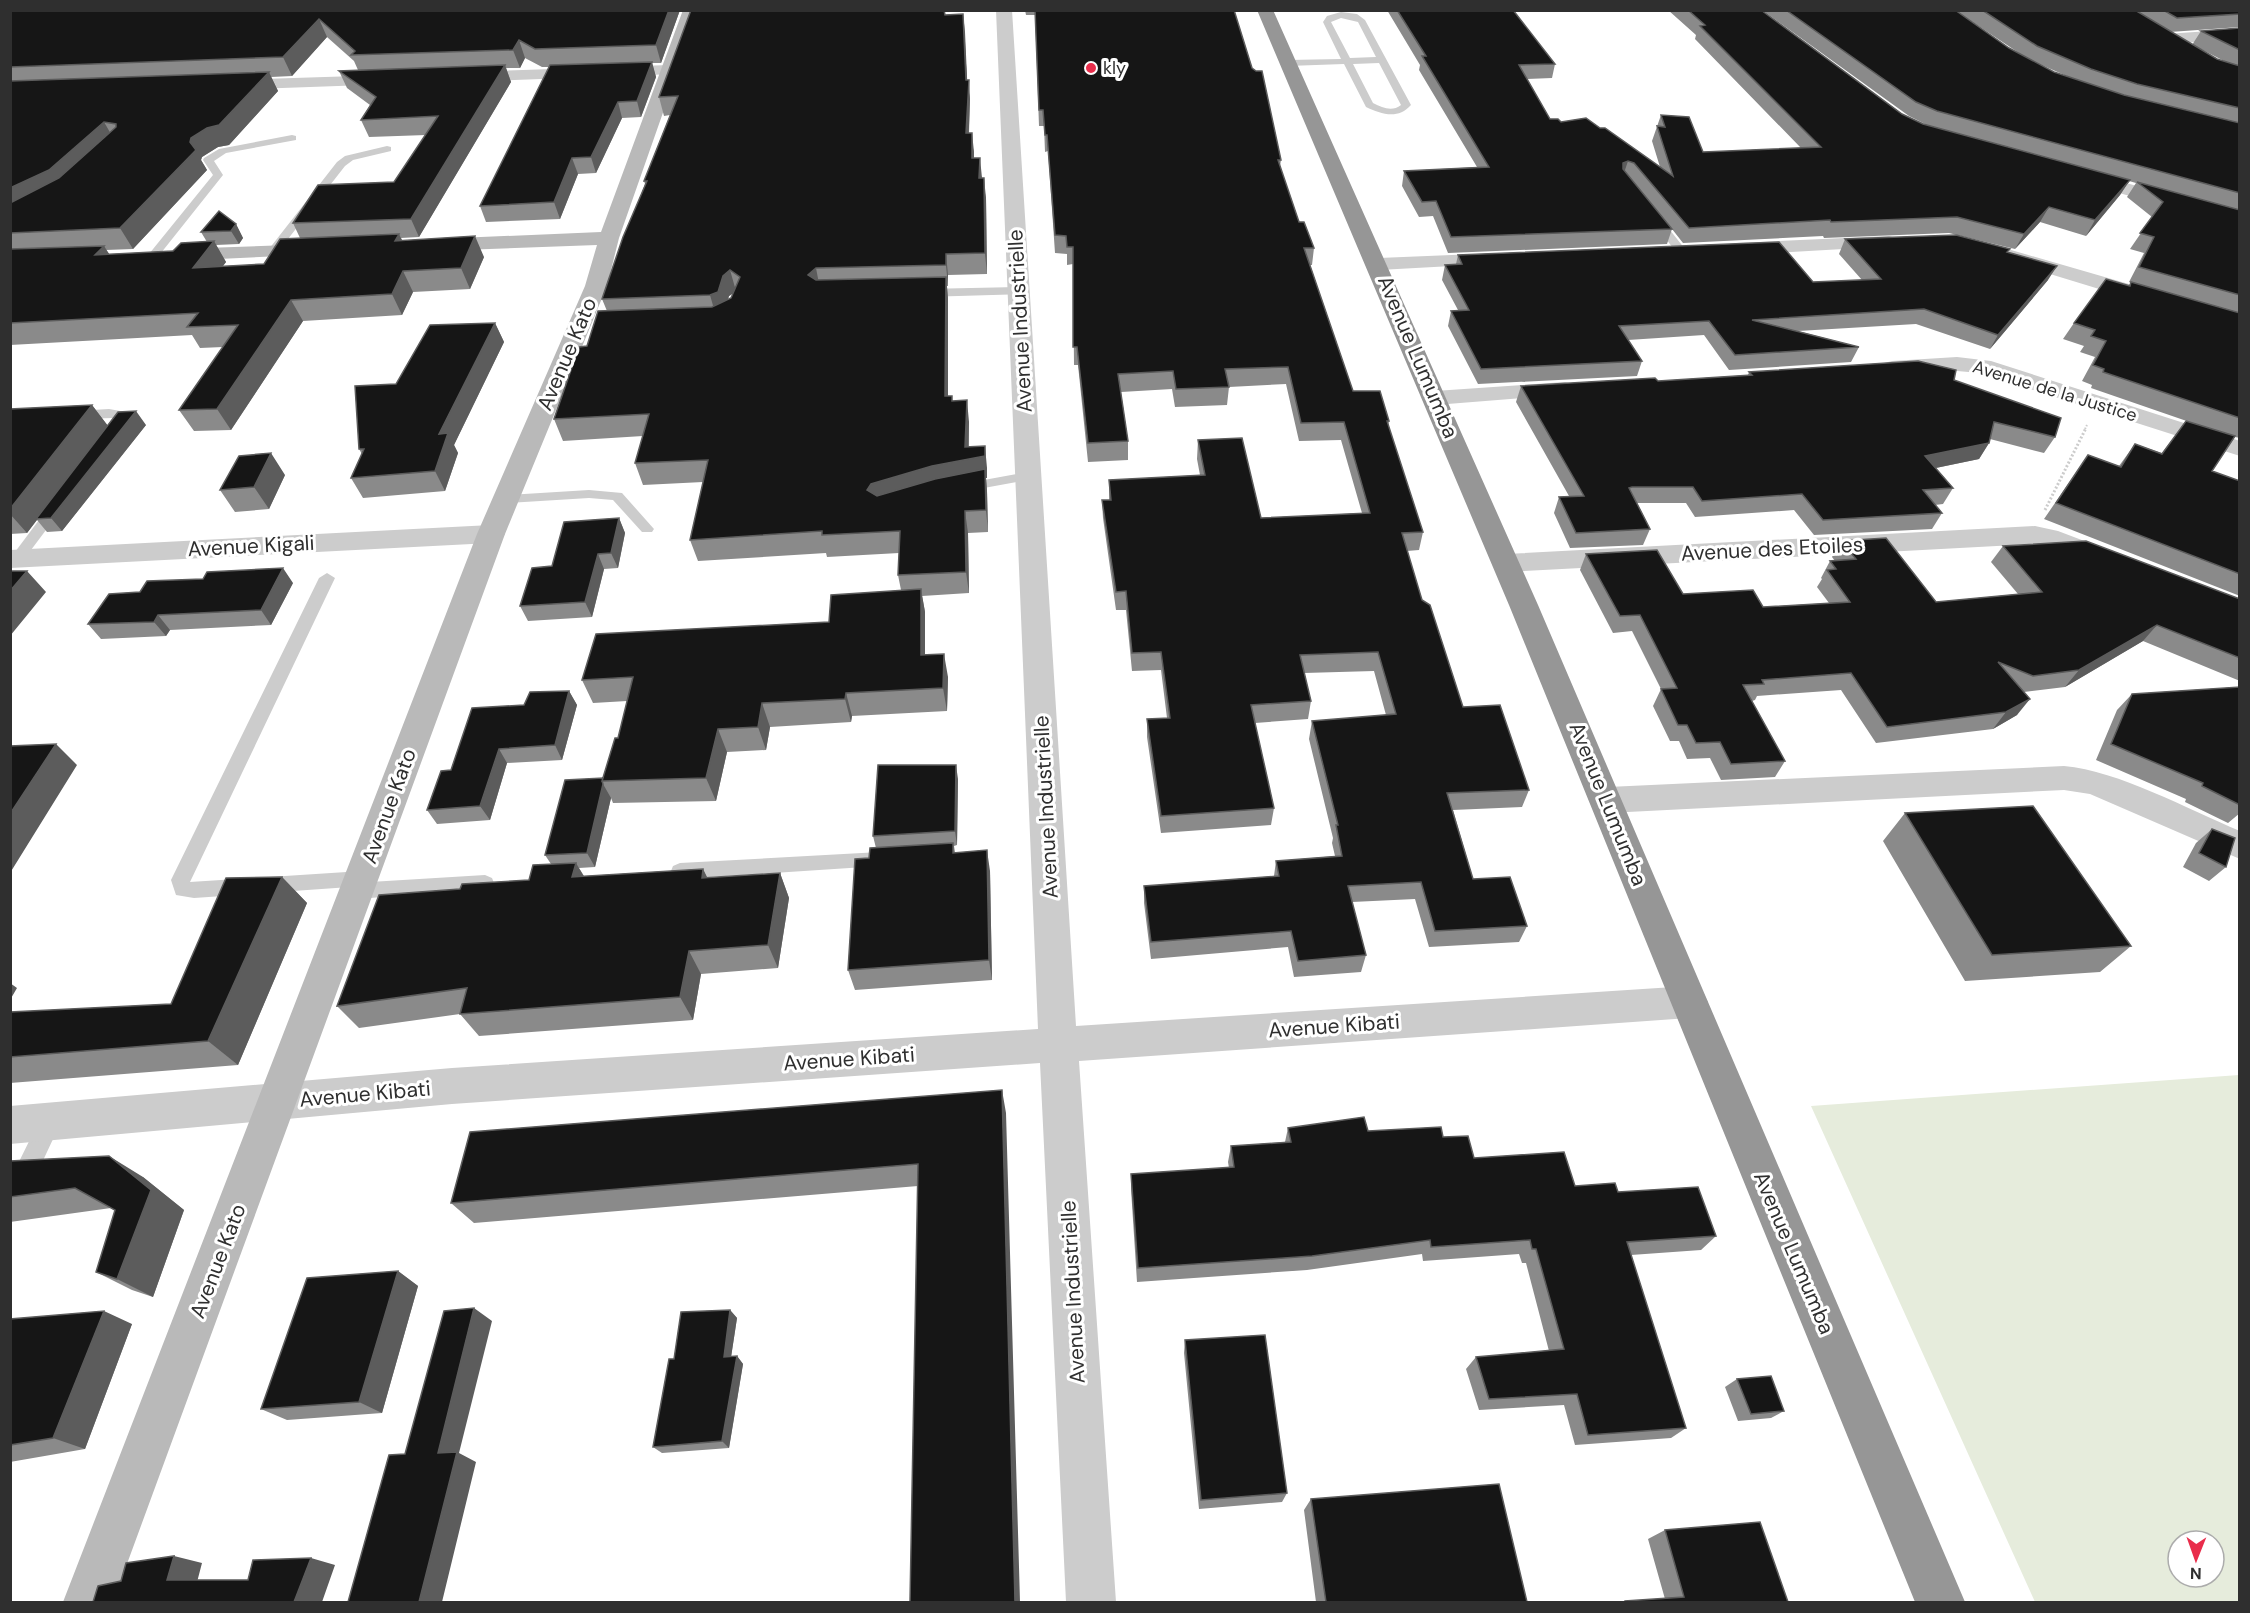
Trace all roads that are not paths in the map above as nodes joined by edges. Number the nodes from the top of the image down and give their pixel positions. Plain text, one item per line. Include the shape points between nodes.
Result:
1 (691, 10) edge
2 (1004, 10) edge
3 (1265, 10) edge
4 (2240, 34) edge
5 (2195, 56) edge
6 (1383, 60) junction
7 (1347, 61) junction
8 (1288, 63) junction
9 (669, 70) junction
10 (442, 78) edge
11 (406, 79) edge
12 (214, 86) edge
13 (292, 138) dead end
14 (387, 149) dead end
15 (2066, 172) edge
16 (1646, 207) edge
17 (2240, 220) edge
18 (609, 238) junction
19 (1912, 241) edge
20 (417, 246) edge
21 (333, 249) edge
22 (1990, 250) edge
23 (273, 251) junction
24 (1681, 251) junction
25 (1658, 252) edge
26 (153, 256) junction
27 (129, 257) edge
28 (1518, 258) edge
29 (1378, 264) junction
30 (1018, 291) junction
31 (913, 293) edge
32 (2160, 301) edge
33 (1870, 370) edge
34 (1588, 388) edge
35 (1435, 398) junction
36 (63, 416) edge
37 (107, 441) edge
38 (2240, 449) edge
39 (1028, 476) junction
40 (951, 490) edge
41 (65, 495) edge
42 (506, 499) junction
43 (647, 529) dead end
44 (491, 534) junction
45 (14, 559) edge
46 (1507, 563) junction
47 (2129, 568) edge
48 (327, 578) dead end
49 (1608, 800) junction
50 (2240, 846) edge
51 (896, 858) edge
52 (657, 873) edge
53 (502, 882) edge
54 (360, 885) junction
55 (1689, 1002) junction
56 (1059, 1045) junction
57 (278, 1102) junction
58 (50, 1122) junction
59 (10, 1125) edge
60 (10, 1206) edge
61 (88, 1602) edge
62 (1091, 1602) edge
63 (1940, 1602) edge

1 - 9 street, Avenue Kato
2 - 30 street, Avenue Industrielle
3 - 8 highway, Avenue Lumumba
4 - 5 street via 2160,36
6 - 7 lane
6 - 7 lane via 1361,20 1354,16 1330,18 1327,22
6 - 7 lane via 1406,105 1402,110 1390,112 1369,105
7 - 8 lane
8 - 29 highway, Avenue Lumumba
9 - 10 street
9 - 18 street, Avenue Kato
11 - 12 street
13 - 26 lane via 223,151 208,160 218,175
14 - 23 lane via 340,164
15 - 17 street
16 - 24 lane
18 - 20 street
18 - 42 street, Avenue Kato via 584,327
19 - 24 street
21 - 23 street
22 - 32 street
23 - 26 street
24 - 25 street
26 - 27 street
28 - 29 street
29 - 35 highway, Avenue Lumumba
30 - 31 lane
30 - 39 street, Avenue Industrielle
33 - 38 street, Avenue de la Justice via 1970,363
34 - 35 street
35 - 46 highway, Avenue Lumumba
36 - 37 lane via 121,416
39 - 40 lane
39 - 56 street, Avenue Industrielle
41 - 45 lane
42 - 43 lane via 617,496
42 - 44 street, Avenue Kato
44 - 45 street, Avenue Kigali
44 - 54 street, Avenue Kato
46 - 47 street, Avenue des Etoiles via 2035,536 2063,542
46 - 49 highway, Avenue Lumumba
48 - 54 lane via 180,880 183,889 194,891
49 - 50 street via 2064,778 2100,785
49 - 55 highway, Avenue Lumumba
51 - 52 lane
53 - 54 lane
54 - 57 street, Avenue Kato
55 - 56 street, Avenue Kibati
55 - 63 highway, Avenue Lumumba
56 - 57 street, Avenue Kibati via 464,1085
56 - 62 street, Avenue Industrielle
57 - 58 street, Avenue Kibati
57 - 61 street, Avenue Kato
58 - 59 street, Avenue Kibati
58 - 60 lane

